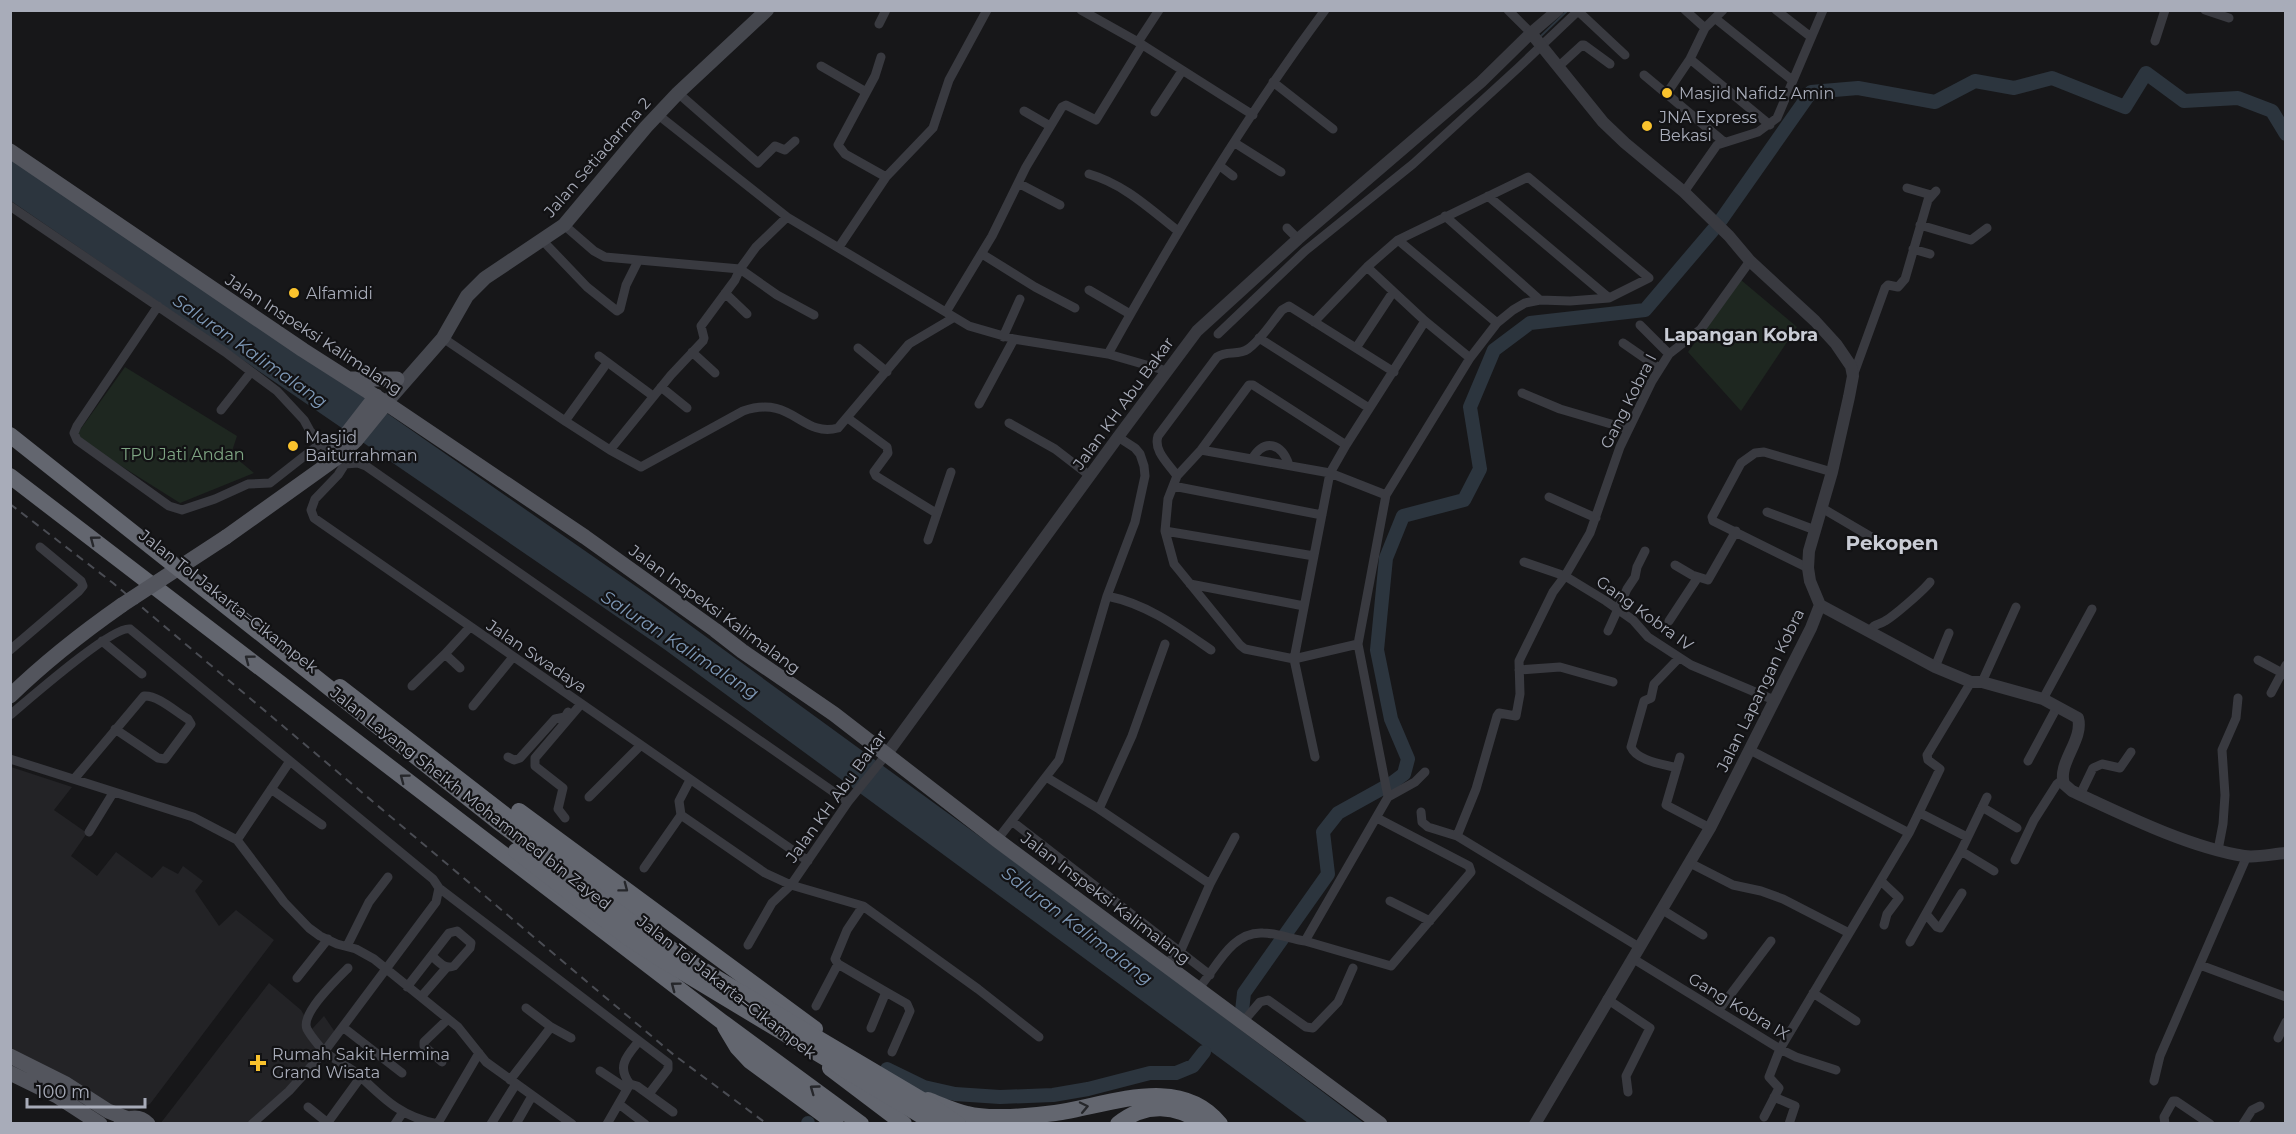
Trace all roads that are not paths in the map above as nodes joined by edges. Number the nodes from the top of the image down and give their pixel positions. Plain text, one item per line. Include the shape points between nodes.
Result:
1 (767, 10) edge
2 (886, 10) edge
3 (987, 10) edge
4 (1081, 10) edge
5 (1159, 10) edge
6 (1325, 10) edge
7 (1508, 10) edge
8 (1558, 10) edge
9 (1685, 10) edge
10 (1723, 10) edge
11 (1776, 10) edge
12 (1823, 10) edge
13 (2165, 10) edge
14 (2205, 10) edge
15 (1578, 11) edge
16 (2229, 18) dead end
17 (1716, 19) junction
18 (879, 24) dead end
19 (1705, 28) junction
20 (1531, 33) junction
21 (1811, 37) junction
22 (2155, 41) dead end
23 (1140, 44) junction
24 (1542, 46) junction
25 (1625, 55) dead end
26 (881, 57) dead end
27 (1690, 59) junction
28 (1610, 64) dead end
29 (821, 66) dead end
30 (1558, 67) junction
31 (1182, 71) junction
32 (1644, 75) dead end
33 (1792, 80) junction
34 (1273, 82) junction
35 (866, 92) junction
36 (678, 93) junction
37 (1667, 93) junction
38 (1024, 111) dead end
39 (1155, 112) dead end
40 (657, 114) junction
41 (1253, 115) junction
42 (1770, 125) junction
43 (1050, 126) junction
44 (1333, 129) dead end
45 (795, 141) dead end
46 (1724, 142) junction
47 (1235, 143) junction
48 (10, 151) edge
49 (1220, 166) junction
50 (1281, 172) dead end
51 (1089, 174) dead end
52 (1233, 176) dead end
53 (886, 177) junction
54 (1366, 179) junction
55 (1018, 183) junction
56 (1907, 188) dead end
57 (1377, 192) junction
58 (1684, 192) junction
59 (1488, 196) junction
60 (1339, 203) junction
61 (1060, 205) dead end
62 (10, 206) edge
63 (1348, 215) junction
64 (1445, 216) junction
65 (787, 217) junction
66 (564, 225) junction
67 (1920, 225) junction
68 (1287, 228) dead end
69 (1987, 228) dead end
70 (1178, 231) junction
71 (1298, 239) junction
72 (1398, 240) junction
73 (543, 241) junction
74 (839, 247) junction
75 (1913, 249) junction
76 (982, 254) junction
77 (1930, 254) dead end
78 (638, 261) junction
79 (1750, 261) junction
80 (1367, 267) junction
81 (740, 269) junction
82 (1089, 290) dead end
83 (1393, 292) junction
84 (725, 293) junction
85 (1609, 298) junction
86 (1020, 299) dead end
87 (1540, 300) junction
88 (158, 306) junction
89 (1075, 308) dead end
90 (747, 314) dead end
91 (1130, 314) junction
92 (814, 315) dead end
93 (949, 315) junction
94 (1425, 321) junction
95 (1314, 322) junction
96 (1497, 323) junction
97 (1640, 325) dead end
98 (1218, 334) dead end
99 (1003, 337) junction
100 (443, 338) junction
101 (1258, 338) junction
102 (1014, 339) junction
103 (1623, 343) dead end
104 (858, 348) dead end
105 (1356, 348) junction
106 (692, 352) junction
107 (1108, 354) junction
108 (1669, 354) junction
109 (599, 356) dead end
110 (1470, 357) junction
111 (604, 367) dead end
112 (1659, 368) junction
113 (1167, 371) junction
114 (251, 372) junction
115 (715, 372) dead end
116 (886, 372) junction
117 (1394, 372) junction
118 (1853, 376) junction
119 (350, 379) junction
120 (402, 379) junction
121 (661, 387) junction
122 (1522, 393) dead end
123 (653, 396) junction
124 (379, 402) junction
125 (979, 404) dead end
126 (687, 408) dead end
127 (1369, 408) junction
128 (221, 410) dead end
129 (849, 418) junction
130 (565, 421) junction
131 (1009, 423) dead end
132 (1628, 429) junction
133 (10, 430) edge
134 (10, 435) edge
135 (1118, 437) junction
136 (1346, 445) junction
137 (10, 446) edge
138 (610, 450) junction
139 (1201, 450) junction
140 (334, 453) junction
141 (1252, 459) junction
142 (1289, 465) junction
143 (951, 472) dead end
144 (1832, 472) junction
145 (1330, 473) junction
146 (10, 476) edge
147 (1090, 476) junction
148 (1177, 476) junction
149 (1173, 486) junction
150 (1386, 495) junction
151 (1549, 497) dead end
152 (1822, 508) junction
153 (1767, 512) dead end
154 (936, 513) junction
155 (1322, 515) junction
156 (1596, 518) junction
157 (1815, 530) junction
158 (1165, 531) junction
159 (1736, 531) junction
160 (928, 540) dead end
161 (1878, 541) dead end
162 (40, 547) dead end
163 (1645, 551) dead end
164 (1314, 556) junction
165 (1524, 562) dead end
166 (1675, 565) dead end
167 (1808, 568) junction
168 (1565, 576) junction
169 (1698, 577) junction
170 (1930, 582) dead end
171 (1190, 584) junction
172 (1107, 596) junction
173 (120, 601) junction
174 (1820, 605) junction
175 (1304, 606) junction
176 (2016, 608) dead end
177 (1618, 609) junction
178 (2092, 609) dead end
179 (1669, 621) dead end
180 (469, 628) junction
181 (1608, 631) dead end
182 (1869, 632) junction
183 (1949, 633) dead end
184 (102, 641) junction
185 (1165, 644) dead end
186 (1358, 644) junction
187 (10, 650) edge
188 (1211, 650) dead end
189 (445, 654) junction
190 (513, 657) junction
191 (1679, 658) junction
192 (1294, 659) junction
193 (2258, 660) dead end
194 (1935, 667) junction
195 (460, 668) dead end
196 (1519, 670) junction
197 (2284, 671) edge
198 (142, 674) dead end
199 (1612, 682) dead end
200 (1977, 682) junction
201 (10, 684) edge
202 (412, 686) dead end
203 (2271, 693) dead end
204 (10, 696) edge
205 (2238, 698) dead end
206 (2043, 699) junction
207 (1774, 700) junction
208 (578, 702) junction
209 (473, 706) dead end
210 (2057, 707) junction
211 (10, 715) edge
212 (387, 722) junction
213 (115, 729) junction
214 (640, 746) junction
215 (1750, 750) junction
216 (2131, 752) dead end
217 (508, 757) dead end
218 (1316, 757) dead end
219 (1680, 757) dead end
220 (884, 758) junction
221 (10, 759) edge
222 (290, 761) junction
223 (2028, 762) dead end
224 (1677, 768) junction
225 (1425, 772) dead end
226 (1046, 777) junction
227 (75, 778) junction
228 (690, 780) junction
229 (2062, 780) junction
230 (271, 789) junction
231 (113, 793) junction
232 (1387, 795) junction
233 (2080, 795) junction
234 (588, 797) dead end
235 (1988, 797) dead end
236 (848, 802) junction
237 (1982, 807) junction
238 (1099, 809) junction
239 (1421, 812) dead end
240 (1920, 813) junction
241 (681, 815) junction
242 (566, 818) dead end
243 (1377, 818) junction
244 (1013, 822) junction
245 (322, 825) dead end
246 (1710, 828) junction
247 (2017, 828) dead end
248 (89, 832) dead end
249 (1909, 833) junction
250 (1457, 836) junction
251 (1234, 837) dead end
252 (1967, 837) junction
253 (237, 840) junction
254 (997, 840) junction
255 (2218, 850) junction
256 (1961, 851) junction
257 (2286, 853) edge
258 (2247, 856) junction
259 (2014, 860) dead end
260 (808, 861) junction
261 (1690, 863) junction
262 (644, 868) dead end
263 (1994, 871) dead end
264 (388, 877) dead end
265 (1881, 881) junction
266 (1210, 884) junction
267 (791, 885) junction
268 (439, 888) junction
269 (1962, 893) dead end
270 (1390, 901) dead end
271 (863, 906) junction
272 (1662, 909) junction
273 (1926, 914) junction
274 (1430, 921) junction
275 (1884, 925) dead end
276 (1849, 933) junction
277 (1703, 935) dead end
278 (328, 939) junction
279 (1305, 941) junction
280 (1771, 941) dead end
281 (1910, 942) dead end
282 (748, 945) dead end
283 (347, 946) junction
284 (1639, 947) junction
285 (1180, 950) junction
286 (432, 956) junction
287 (1632, 958) junction
288 (838, 964) junction
289 (1166, 964) junction
290 (2200, 965) junction
291 (447, 967) junction
292 (348, 968) dead end
293 (386, 968) junction
294 (1353, 968) dead end
295 (1210, 975) junction
296 (297, 978) dead end
297 (407, 987) junction
298 (1198, 989) junction
299 (886, 992) junction
300 (1813, 993) junction
301 (421, 997) junction
302 (2286, 997) edge
303 (1607, 999) junction
304 (816, 1006) dead end
305 (526, 1008) dead end
306 (1718, 1011) junction
307 (448, 1019) junction
308 (721, 1021) junction
309 (1856, 1021) dead end
310 (2286, 1022) edge
311 (1242, 1023) junction
312 (551, 1027) junction
313 (344, 1028) junction
314 (871, 1028) dead end
315 (1039, 1037) dead end
316 (571, 1038) dead end
317 (2278, 1038) dead end
318 (639, 1041) junction
319 (1780, 1049) junction
320 (324, 1052) junction
321 (892, 1052) dead end
322 (479, 1053) junction
323 (10, 1056) edge
324 (442, 1062) dead end
325 (1836, 1070) dead end
326 (600, 1071) dead end
327 (10, 1073) edge
328 (402, 1073) dead end
329 (360, 1076) junction
330 (2154, 1081) dead end
331 (513, 1082) junction
332 (628, 1086) junction
333 (1628, 1092) dead end
334 (649, 1094) junction
335 (532, 1096) junction
336 (1774, 1097) junction
337 (619, 1104) junction
338 (2260, 1106) dead end
339 (308, 1107) dead end
340 (403, 1112) junction
341 (673, 1112) dead end
342 (1764, 1117) dead end
343 (125, 1121) edge
344 (257, 1122) edge
345 (329, 1123) edge
346 (438, 1123) edge
347 (491, 1123) edge
348 (100, 1124) edge
349 (148, 1124) edge
350 (395, 1124) edge
351 (516, 1124) edge
352 (572, 1124) edge
353 (607, 1124) edge
354 (645, 1124) edge
355 (836, 1124) edge
356 (861, 1124) edge
357 (904, 1124) edge
358 (934, 1124) edge
359 (958, 1124) edge
360 (1118, 1124) edge
361 (1204, 1124) edge
362 (1220, 1124) edge
363 (1380, 1124) edge
364 (1535, 1124) edge
365 (1789, 1124) edge
366 (2165, 1124) edge
367 (2210, 1124) edge
368 (2243, 1124) edge

1 - 36 main road, Jalan Setiadarma 2
2 - 18 street
3 - 53 street via 949,80 933,128
4 - 23 street
5 - 23 street
6 - 34 street
7 - 20 street
8 - 20 street, Jalan KH Abu Bakar
9 - 19 street
10 - 17 street
11 - 21 street
12 - 21 street
13 - 22 street
14 - 16 street
15 - 24 street
15 - 25 street
17 - 19 street
17 - 33 street
19 - 27 street
20 - 24 street
20 - 54 street, Jalan KH Abu Bakar via 1481,82
21 - 33 street
23 - 31 street
23 - 43 street via 1096,120 1064,105
24 - 30 street
24 - 57 street
26 - 35 street
27 - 37 street
27 - 42 street
28 - 30 street via 1584,45
29 - 35 street
30 - 58 street via 1611,129
31 - 39 street
31 - 41 street
32 - 37 street
33 - 42 street via 1782,109
34 - 41 street
34 - 44 street
35 - 53 street via 839,148
36 - 40 main road, Jalan Setiadarma 2
36 - 45 street via 759,163 776,146 785,150
37 - 46 street
38 - 43 street
40 - 65 street
40 - 66 main road, Jalan Setiadarma 2
41 - 47 street
42 - 46 street
43 - 55 street
46 - 58 street
47 - 49 street
47 - 50 street
48 - 119 main road, Jalan Inspeksi Kalimalang
49 - 52 street
49 - 70 street
51 - 70 street via 1130,193
53 - 74 street
54 - 57 street
54 - 60 street, Jalan KH Abu Bakar
55 - 61 street
55 - 76 street
56 - 67 street via 1934,193
57 - 63 street
58 - 79 street
59 - 64 street
59 - 85 street
59 - 85 street via 1524,177 1531,178 1649,278
60 - 63 street
60 - 71 street, Jalan KH Abu Bakar
62 - 88 street
63 - 98 street
64 - 72 street
64 - 87 street
65 - 74 street
65 - 81 street
66 - 73 main road, Jalan Setiadarma 2
66 - 78 street via 606,257
67 - 69 street via 1971,240
67 - 75 street
68 - 71 street
70 - 91 street
71 - 113 street, Jalan KH Abu Bakar via 1197,331
72 - 80 street
72 - 96 street
73 - 78 street via 587,287 617,311
73 - 100 main road, Jalan Setiadarma 2 via 485,278 467,296
74 - 93 street
75 - 77 street
75 - 118 street via 1901,285 1885,288
76 - 89 street
76 - 93 street
78 - 81 street
79 - 108 street, Gang Kobra I via 1701,329
79 - 118 street via 1826,332 1847,360
80 - 83 street
80 - 95 street
81 - 84 street
81 - 92 street
82 - 91 street
83 - 94 street
83 - 105 street
84 - 90 street
84 - 106 street via 701,327 704,339
85 - 87 street
86 - 99 street
87 - 96 street via 1519,307
88 - 114 street
88 - 140 street via 77,426 77,440 169,506 182,510 249,484 270,483
91 - 107 street
93 - 99 street
93 - 116 street via 909,344
94 - 110 street
94 - 117 street
95 - 101 street via 1289,306
95 - 105 street
96 - 110 street
97 - 108 street
99 - 102 street
100 - 120 main road, Jalan Setiadarma 2
100 - 130 street
101 - 127 street
101 - 148 street via 1248,349 1217,357 1158,436 1158,449
102 - 107 street
102 - 125 street
103 - 112 street
104 - 116 street
105 - 117 street
106 - 115 street
106 - 121 street
107 - 113 street
108 - 112 street, Gang Kobra I
109 - 123 street
110 - 150 street
111 - 130 street
112 - 132 street, Gang Kobra I
113 - 135 street, Jalan KH Abu Bakar
114 - 128 street
114 - 140 street via 287,401
116 - 129 street
117 - 127 street
118 - 144 street, Jalan Lapangan Kobra
119 - 120 main road
119 - 124 main road, Jalan Inspeksi Kalimalang
120 - 124 main road, Jalan Setiadarma 2
121 - 123 street
121 - 126 street
122 - 132 street
123 - 138 street
124 - 140 main road, Jalan Setiadarma 2
124 - 220 main road, Jalan Inspeksi Kalimalang via 585,537 834,714
127 - 136 street
129 - 138 street via 838,428 820,430 780,408 759,407 743,411 641,467
129 - 154 street via 887,447 888,453 874,472 876,476
130 - 138 street
131 - 147 street
132 - 156 street, Gang Kobra I
133 - 212 highway, Jalan Tol Jakarta–Cikampek
134 - 359 highway, Jalan Layang Sheikh Mohammed bin Zayed, bridge via 497,822 636,926
135 - 147 street, Jalan KH Abu Bakar
135 - 172 street via 1140,454 1145,476 1135,522
136 - 139 street via 1249,385
136 - 145 street
137 - 358 highway, Jalan Layang Sheikh Mohammed bin Zayed, bridge via 627,937
139 - 141 street
139 - 148 street
140 - 173 main road, Jalan Setiadarma 2, bridge via 281,500
140 - 180 street, Jalan Swadaya via 338,475 315,499 311,510 314,519
140 - 236 street via 366,466
141 - 142 street
141 - 142 street via 1266,445 1286,455
142 - 145 street
143 - 154 street
144 - 152 street, Jalan Lapangan Kobra
144 - 159 street via 1764,452 1746,458 1712,517
145 - 150 street
145 - 155 street
308 -> 146 highway, Jalan Tol Jakarta–Cikampek
147 - 220 street, Jalan KH Abu Bakar
148 - 149 street
149 - 155 street
149 - 158 street
150 - 186 street
151 - 156 street
152 - 157 street, Jalan Lapangan Kobra
152 - 161 street
153 - 157 street
154 - 160 street
155 - 164 street
156 - 168 street, Gang Kobra I
157 - 167 street, Jalan Lapangan Kobra
158 - 164 street
158 - 171 street via 1174,564
159 - 167 street
159 - 169 street via 1711,577
162 - 187 street via 83,586
163 - 177 street
164 - 175 street
165 - 168 street, Gang Kobra IV
166 - 169 street
167 - 174 street, Jalan Lapangan Kobra
168 - 177 street, Gang Kobra IV
168 - 196 street, Gang Kobra I via 1518,661
169 - 179 street
170 - 182 street
171 - 175 street
171 - 192 street via 1245,649
172 - 188 street via 1156,613
172 - 226 street via 1064,746
173 - 201 main road, Jalan Setiadarma 2 via 64,637
173 - 204 main road, Jalan Setiadarma 2
174 - 182 street
174 - 207 street, Jalan Lapangan Kobra
175 - 192 street
176 - 200 street
177 - 181 street
177 - 191 street, Gang Kobra IV
178 - 206 street
180 - 189 street
180 - 190 street, Jalan Swadaya
182 - 194 street
183 - 194 street
184 - 198 street
184 - 211 street
184 - 222 street via 123,628 130,629
185 - 238 street via 1132,736
186 - 192 street
186 - 232 street
189 - 195 street
189 - 202 street
190 - 208 street, Jalan Swadaya
190 - 209 street
191 - 207 street, Gang Kobra IV
191 - 224 street via 1654,684 1651,698 1644,701 1631,747 1644,758
192 - 218 street
193 - 197 street
194 - 200 street
196 - 199 street via 1560,667
196 - 250 street, Gang Kobra I via 1518,713 1497,716 1476,789
197 - 203 street
200 - 206 street
200 - 240 street via 1927,755 1940,769
205 - 255 street via 2236,718 2223,750 2225,795
206 - 210 street
207 - 215 street, Jalan Lapangan Kobra
208 - 214 street, Jalan Swadaya
208 - 217 street via 564,717 555,719 520,758
208 - 242 street via 534,762 563,788 558,809
210 - 223 street
210 - 229 street via 2079,722
212 - 357 highway, Jalan Tol Jakarta–Cikampek
212 -> 362 highway via 540,825 854,1058 909,1091 969,1115 994,1116 1054,1113 1126,1098 1180,1098 1205,1109
213 - 213 street via 146,695 191,724 165,759
213 - 227 street
214 - 228 street, Jalan Swadaya
214 - 234 street
215 - 246 street, Jalan Lapangan Kobra
215 - 249 street
216 - 233 street via 2120,768 2102,764 2093,768
219 - 224 street
220 - 236 street, Jalan KH Abu Bakar
220 - 254 main road, Jalan Inspeksi Kalimalang
221 - 227 street
222 - 230 street
222 - 268 street
224 - 246 street via 1666,805
225 - 232 street via 1415,782
226 - 238 street
226 - 244 street
227 - 231 street
228 - 241 street via 679,801
228 - 260 street, Jalan Swadaya
229 - 233 street
229 - 259 street via 2034,820
230 - 245 street
230 - 253 street
231 - 248 street
231 - 253 street via 193,817
232 - 243 street
233 - 255 street
235 - 237 street
236 - 260 street, Jalan KH Abu Bakar
237 - 247 street
237 - 252 street
238 - 266 street
239 - 250 street via 1422,822 1428,827
240 - 249 street
240 - 252 street
241 - 262 street
241 - 267 street via 765,873
243 - 274 street via 1472,869
243 - 279 street
244 - 254 street
244 - 285 street
246 - 261 street, Jalan Lapangan Kobra
249 - 265 street
250 - 284 street
251 - 266 street
252 - 256 street
253 - 278 street via 298,918
254 - 289 main road, Jalan Inspeksi Kalimalang
255 - 258 street
256 - 263 street
256 - 273 street
257 - 258 street
258 - 290 street
260 - 267 street, Jalan KH Abu Bakar
261 - 272 street, Jalan Lapangan Kobra
261 - 276 street via 1733,885 1783,899
264 - 283 street via 369,902
265 - 275 street via 1899,898
265 - 276 street
266 - 285 street
267 - 271 street
267 - 282 street, Jalan KH Abu Bakar via 772,903
268 - 293 street via 436,902
268 - 318 street
269 - 273 street via 1940,928
270 - 274 street
271 - 288 street via 835,956
271 - 315 street
272 - 277 street
272 - 284 street, Jalan Lapangan Kobra
273 - 281 street
274 - 279 street via 1391,966
276 - 300 street
278 - 283 street
278 - 296 street
279 - 295 street via 1250,934 1238,939
280 - 306 street
283 - 293 street
284 - 287 street, Jalan Lapangan Kobra
285 - 289 street
285 - 295 street
286 - 291 street
286 - 291 street via 453,931 470,940 470,948 454,966
286 - 297 street
287 - 303 street, Jalan Lapangan Kobra
287 - 306 street, Gang Kobra IX
288 - 299 street
288 - 304 street
289 - 298 main road, Jalan Inspeksi Kalimalang
290 - 302 street
290 - 330 street via 2160,1056
291 - 301 street
292 - 320 street via 307,1018 307,1028
293 - 297 street
293 - 313 street
294 - 311 street via 1338,1002 1313,1028 1268,1000 1260,1002
295 - 298 street
297 - 301 street
298 - 311 main road, Jalan Inspeksi Kalimalang
299 - 314 street
299 - 321 street via 909,1008
300 - 309 street
300 - 319 street
301 - 307 street
303 - 333 street via 1650,1028 1626,1076
303 - 364 street, Jalan Lapangan Kobra
305 - 312 street
306 - 319 street, Gang Kobra IX
307 - 322 street
307 - 324 street via 424,1042
308 - 355 highway via 736,1047 750,1061
356 -> 308 highway, Jalan Tol Jakarta–Cikampek
310 - 317 street
311 - 363 main road, Jalan Inspeksi Kalimalang
312 - 316 street
312 - 331 street
313 - 320 street
313 - 328 street
318 - 332 street via 626,1057 622,1072
318 - 334 street via 669,1066
319 - 325 street, Gang Kobra IX
319 - 336 street via 1769,1077 1778,1085
320 - 329 street
320 - 344 street
322 - 331 street
322 - 346 street
323 - 343 main road via 66,1084
326 - 332 street
327 - 348 main road via 57,1096
329 - 340 street
329 - 345 street
331 - 335 street
331 - 347 street
332 - 334 street via 637,1086
332 - 337 street
334 - 341 street
335 - 351 street
335 - 352 street
336 - 342 street
336 - 365 street via 1795,1106
337 - 353 street
337 - 354 street
338 - 368 street via 2252,1110
339 - 345 street
340 - 346 street
340 - 350 street
343 - 349 main road via 137,1118
360 - 361 highway via 1139,1111 1167,1107
366 - 367 street via 2164,1117 2176,1101

